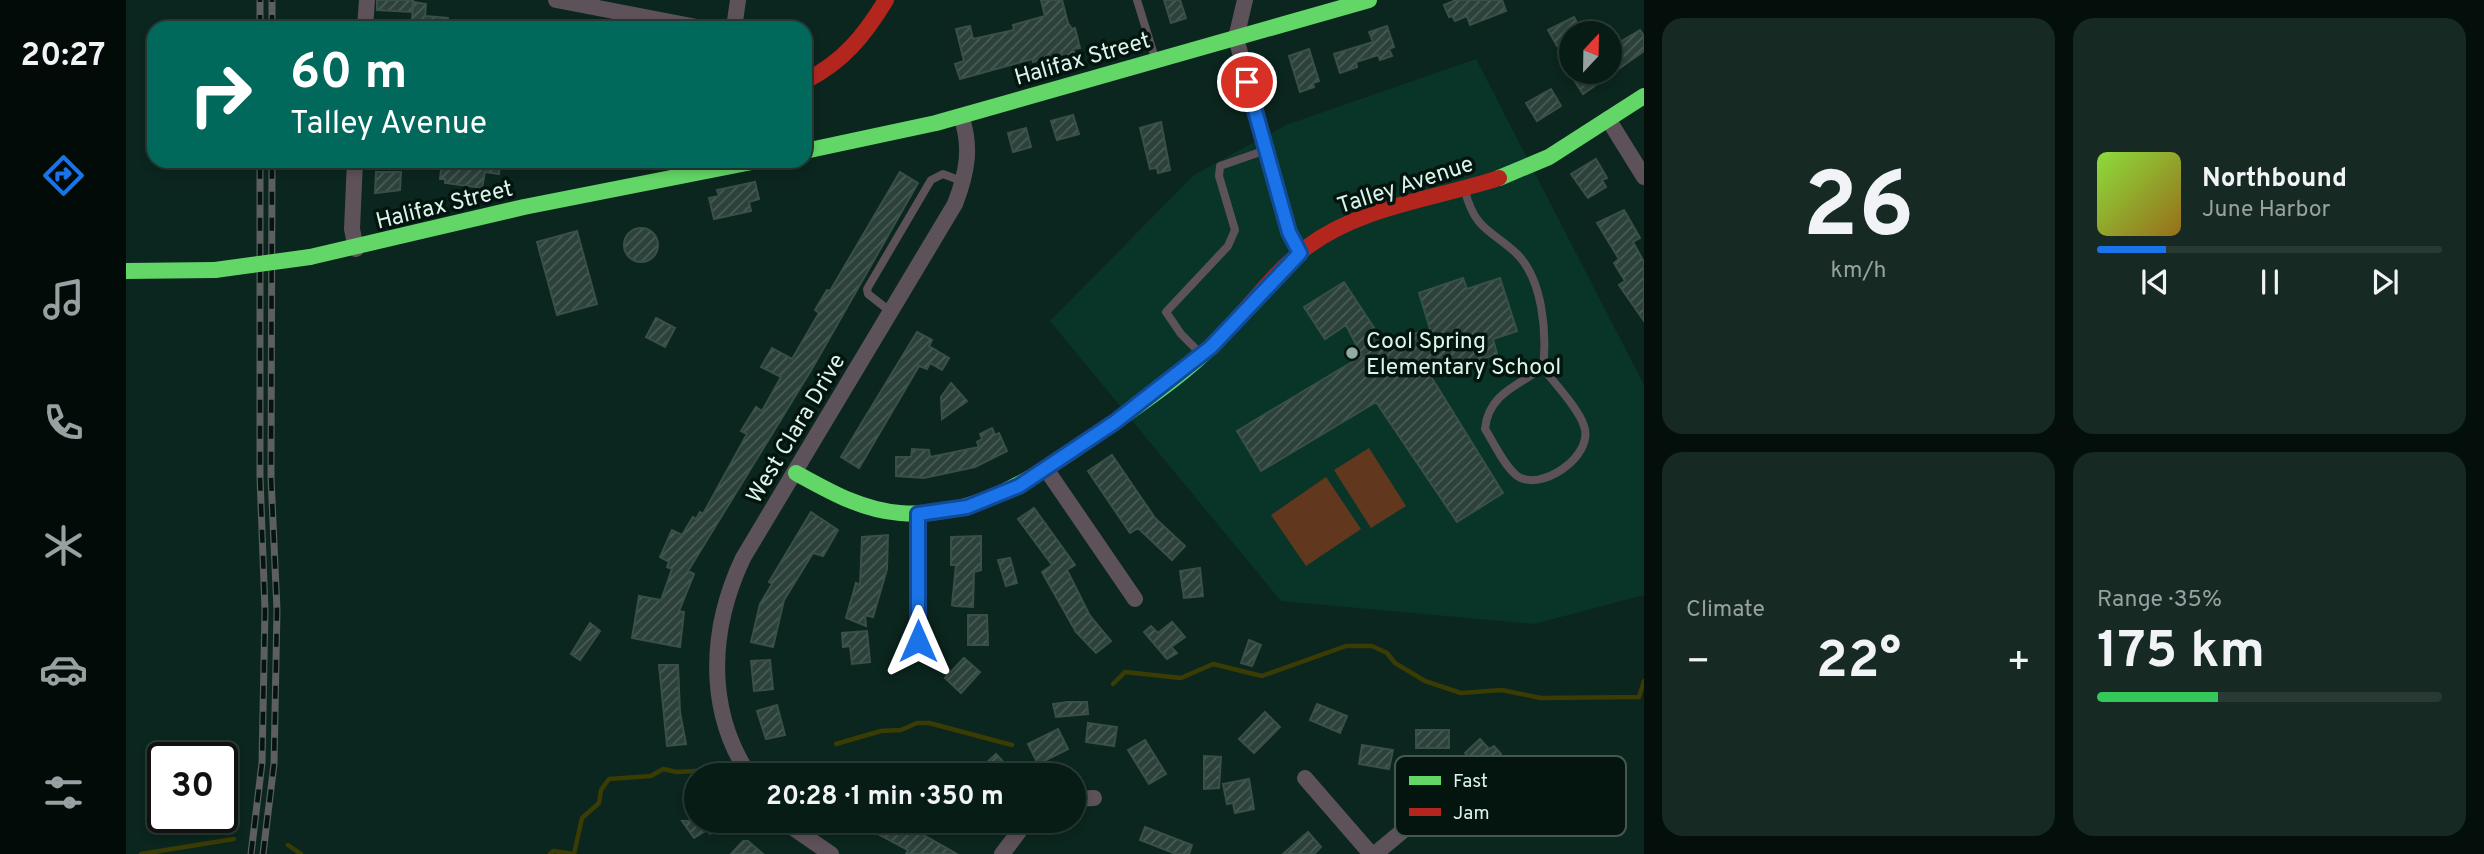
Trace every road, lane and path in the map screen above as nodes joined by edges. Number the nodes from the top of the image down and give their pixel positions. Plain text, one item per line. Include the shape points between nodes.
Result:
1 (367, 0) edge
2 (556, 0) edge
3 (738, 0) edge
4 (886, 0) edge
5 (1137, 0) edge
6 (1245, 0) edge
7 (1369, 0) edge
8 (366, 21) edge
9 (666, 21) edge
10 (735, 21) edge
11 (1236, 38) junction
12 (1156, 61) junction
13 (812, 77) edge
14 (1644, 96) edge
15 (961, 116) junction
16 (1608, 119) junction
17 (812, 150) edge
18 (1266, 150) junction
19 (355, 168) edge
20 (705, 168) edge
21 (1644, 177) edge
22 (964, 182) junction
23 (1464, 188) junction
24 (355, 249) junction
25 (1300, 253) junction
26 (126, 271) edge
27 (891, 313) junction
28 (1202, 355) junction
29 (1543, 368) junction
30 (1045, 469) junction
31 (796, 473) junction
32 (918, 514) junction
33 (1135, 599) dead end
34 (918, 641) dead end
35 (742, 763) edge
36 (1305, 778) dead end
37 (1086, 798) edge
38 (1094, 798) dead end
39 (800, 833) edge
40 (1018, 833) edge
41 (1395, 836) edge
42 (831, 854) edge
43 (1002, 854) edge
44 (1373, 854) edge

1 - 8 street
2 - 9 street
3 - 10 street
4 - 13 main road via 866,34 843,60
5 - 12 lane
6 - 11 street
7 - 11 main road, Halifax Street
11 - 12 main road, Halifax Street
11 - 18 street
12 - 15 main road, Halifax Street
14 - 16 main road, Talley Avenue
15 - 17 main road, Halifax Street
15 - 22 street, West Clara Drive via 969,148
16 - 21 street
16 - 23 main road, Talley Avenue via 1519,172
18 - 25 street via 1289,232
18 - 28 lane via 1220,166 1235,230 1228,246 1166,312
19 - 24 street
20 - 24 main road, Halifax Street
22 - 27 street, West Clara Drive
22 - 27 lane via 943,174 931,180 867,289 868,295
23 - 25 main road, Talley Avenue via 1349,223
23 - 29 lane via 1483,229 1514,252 1529,272 1544,329
24 - 26 main road, Halifax Street, bridge via 215,270
25 - 28 main road, Talley Avenue
27 - 31 street, West Clara Drive
28 - 30 main road, Talley Avenue
29 - 29 lane via 1498,398 1487,411 1485,429 1516,475 1530,481 1548,477 1580,456 1587,442 1584,425
30 - 32 main road, Talley Avenue via 996,497 967,507
30 - 33 street
31 - 32 main road, Talley Avenue via 867,507
31 - 35 street, West Clara Drive via 733,581 717,639 723,716
32 - 34 street
36 - 44 street
37 - 38 street
39 - 42 street
40 - 43 street
41 - 44 street

